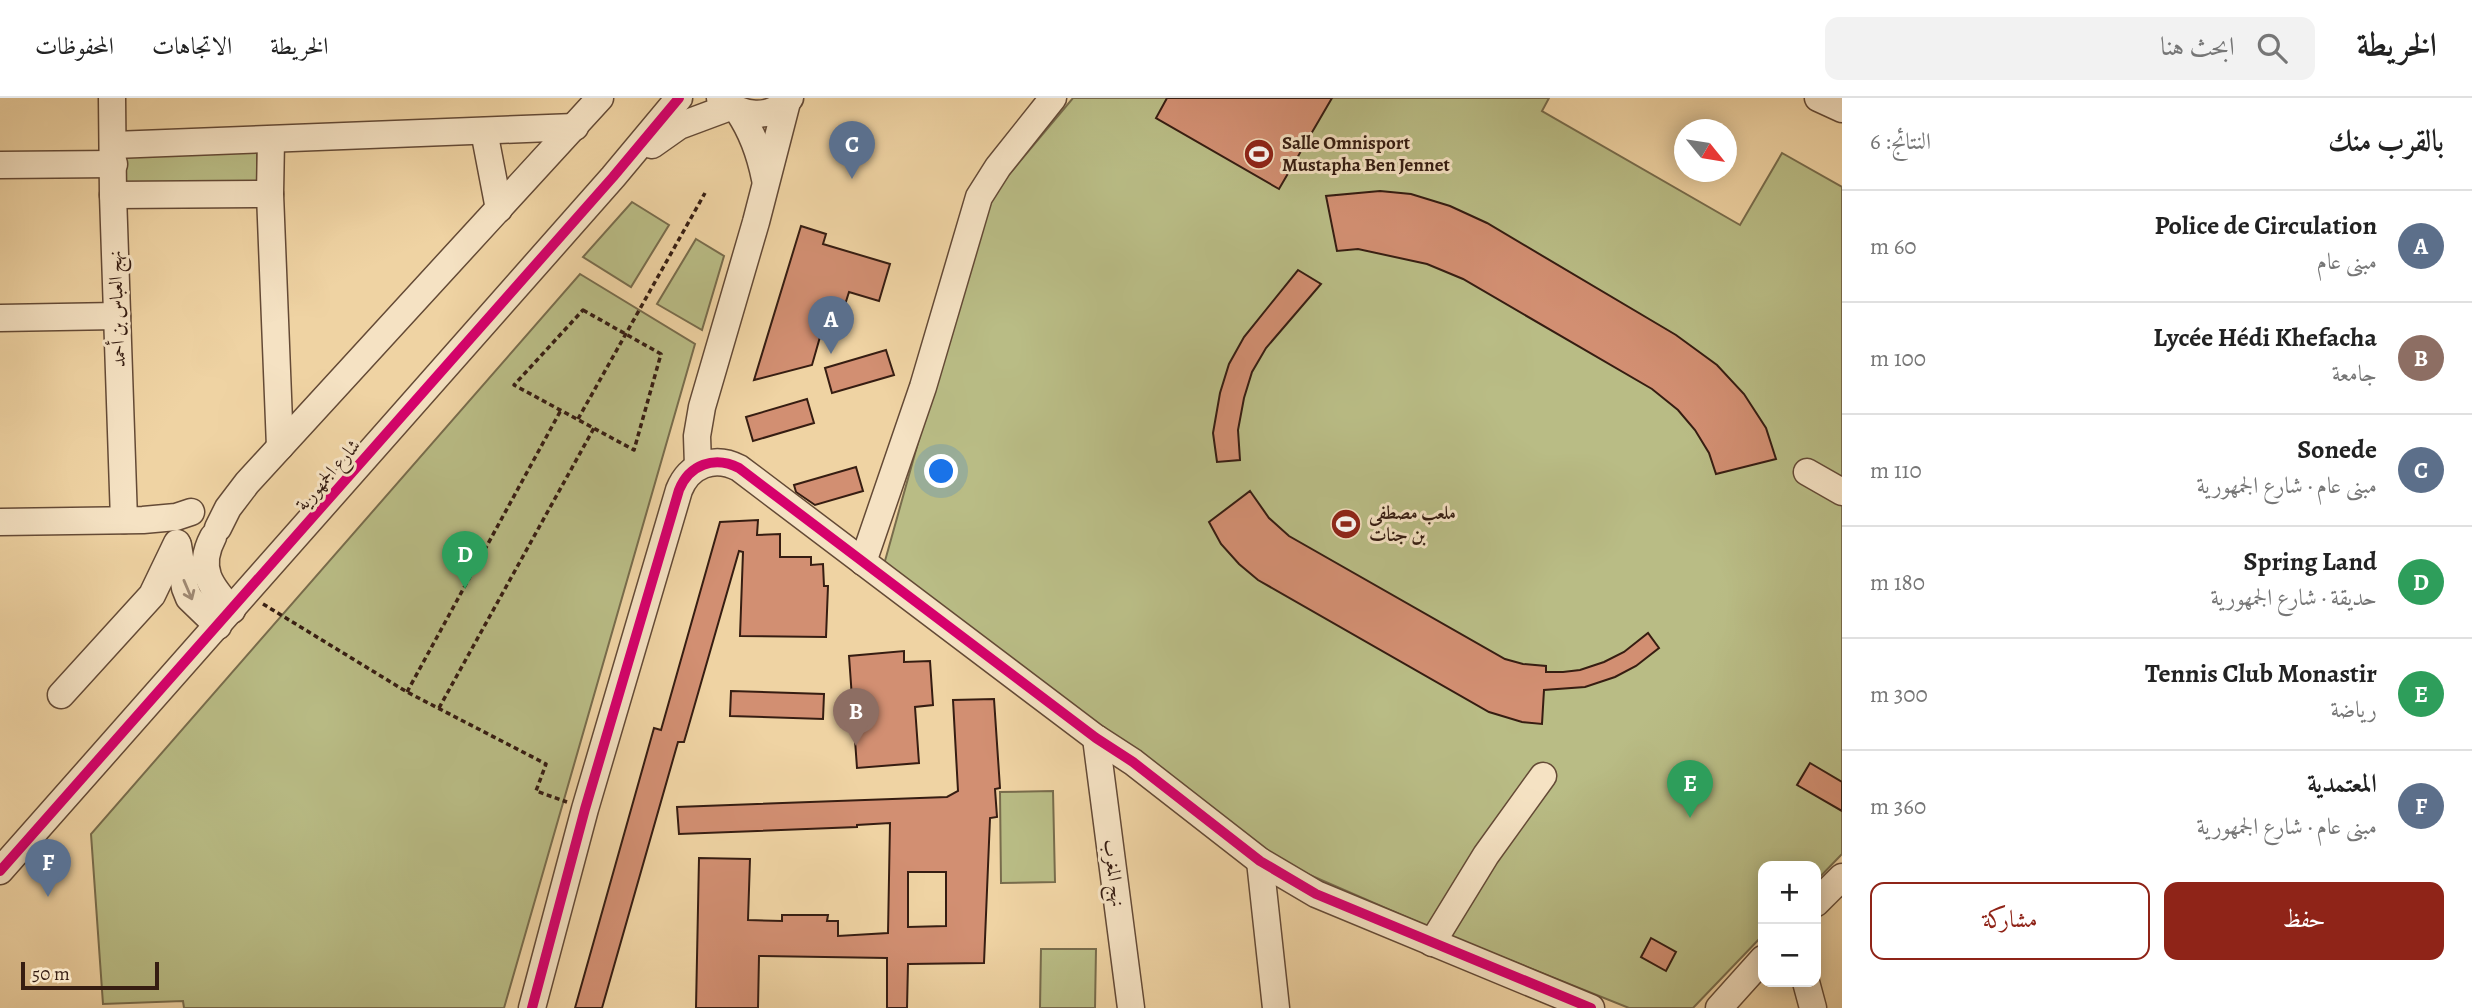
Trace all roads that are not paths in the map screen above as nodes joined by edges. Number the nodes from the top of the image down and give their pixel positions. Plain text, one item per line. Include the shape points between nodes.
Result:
1 (112, 98) edge
2 (600, 98) edge
3 (679, 98) edge
4 (1052, 98) edge
5 (1818, 98) edge
6 (788, 100) edge
7 (729, 105) edge
8 (1842, 109) edge
9 (575, 127) junction
10 (484, 131) junction
11 (271, 140) junction
12 (114, 155) junction
13 (0, 164) edge
14 (613, 177) junction
15 (765, 184) junction
16 (270, 194) junction
17 (113, 195) junction
18 (499, 209) junction
19 (117, 316) junction
20 (0, 318) edge
21 (280, 447) junction
22 (698, 466) junction
23 (1807, 472) dead end
24 (1842, 492) edge
25 (134, 520) junction
26 (206, 521) junction
27 (0, 522) edge
28 (177, 543) junction
29 (863, 562) junction
30 (232, 610) junction
31 (61, 695) dead end
32 (1096, 738) junction
33 (1543, 776) dead end
34 (1261, 861) junction
35 (0, 872) edge
36 (1842, 877) edge
37 (1821, 899) edge
38 (1432, 943) junction
39 (1758, 965) edge
40 (1807, 987) edge
41 (532, 1008) edge
42 (1131, 1008) edge
43 (1276, 1008) edge
44 (1591, 1008) edge
45 (1719, 1008) edge
46 (1813, 1008) edge

1 - 12 street, نهج العباس بن أحمد
2 - 9 street
3 - 14 street, شارع الجمهورية
4 - 29 street via 979,197 923,387
5 - 8 street
6 - 7 street via 762,114
6 - 15 street
7 - 14 street, شارع الجمهورية via 679,126
7 - 15 street via 757,145
9 - 10 street
9 - 18 street
10 - 11 street
10 - 18 street
11 - 12 street
11 - 16 street
12 - 13 street
12 - 17 street, نهج العباس بن أحمد
14 - 30 street, شارع الجمهورية
15 - 22 street via 702,407
16 - 17 street
16 - 21 street
17 - 19 street, نهج العباس بن أحمد
18 - 21 street
19 - 20 street
19 - 25 street, نهج العباس بن أحمد
21 - 26 street via 228,509
22 - 29 street via 720,462 739,468
22 - 41 street via 684,478 679,490 585,808
23 - 24 street
25 - 26 street via 176,517
25 - 27 street
25 - 28 street via 157,525
26 - 28 street via 190,547
26 - 30 street via 207,577
28 -> 30 street via 189,598
28 - 31 street via 152,595
29 - 32 street
30 - 35 street, شارع الجمهورية
32 - 34 street
32 - 42 street, نهج المغرب
33 - 38 street via 1486,855
34 - 38 street via 1316,894
34 - 43 street
36 - 37 street
38 - 44 street
39 - 45 street
40 - 46 street

